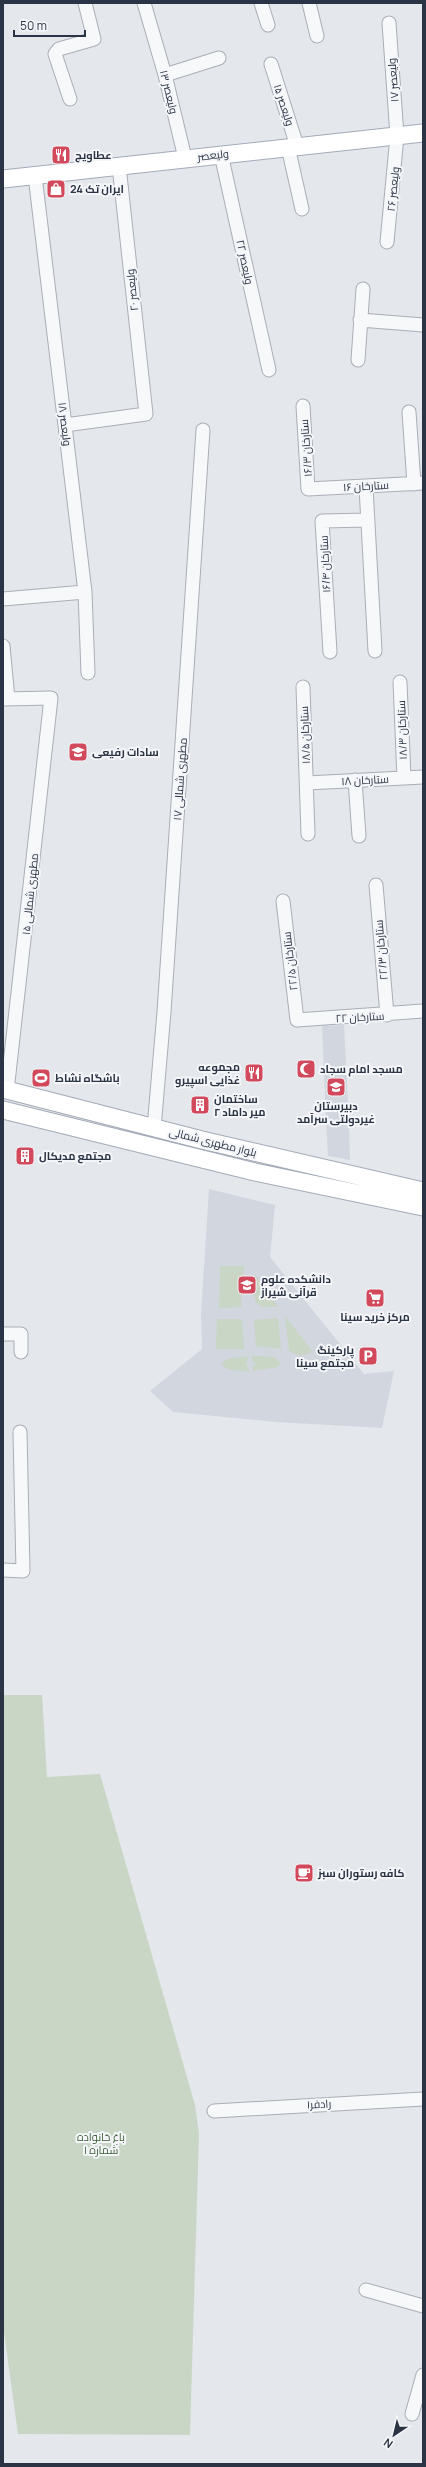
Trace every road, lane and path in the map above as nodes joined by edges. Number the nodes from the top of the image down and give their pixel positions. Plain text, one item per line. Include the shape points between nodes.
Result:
1 (85, 3) edge
2 (144, 3) edge
3 (261, 3) edge
4 (308, 3) edge
5 (389, 23) dead end
6 (268, 26) dead end
7 (317, 36) dead end
8 (219, 58) dead end
9 (270, 64) dead end
10 (165, 75) junction
11 (70, 99) dead end
12 (423, 133) edge
13 (398, 136) junction
14 (292, 147) junction
15 (222, 154) junction
16 (185, 158) junction
17 (119, 166) junction
18 (35, 176) junction
19 (3, 179) edge
20 (302, 209) dead end
21 (388, 242) dead end
22 (363, 289) dead end
23 (360, 320) junction
24 (423, 325) edge
25 (358, 360) dead end
26 (269, 370) dead end
27 (303, 406) dead end
28 (409, 412) dead end
29 (65, 425) junction
30 (203, 430) dead end
31 (419, 484) edge
32 (366, 487) junction
33 (308, 489) joint
34 (368, 520) junction
35 (85, 592) junction
36 (3, 599) edge
37 (3, 646) edge
38 (376, 651) dead end
39 (330, 652) dead end
40 (88, 672) dead end
41 (400, 682) dead end
42 (303, 687) dead end
43 (6, 699) edge
44 (423, 777) edge
45 (404, 778) junction
46 (355, 780) junction
47 (307, 783) junction
48 (308, 834) dead end
49 (359, 836) dead end
50 (376, 885) dead end
51 (283, 901) dead end
52 (423, 1011) edge
53 (387, 1016) junction
54 (297, 1020) joint
55 (5, 1090) edge
56 (3, 1110) edge
57 (154, 1128) junction
58 (423, 1182) edge
59 (378, 1189) junction
60 (423, 1192) edge
61 (423, 1207) edge
62 (423, 1219) edge
63 (3, 1334) edge
64 (21, 1352) dead end
65 (20, 1432) dead end
66 (3, 1570) edge
67 (423, 2099) edge
68 (214, 2111) dead end
69 (366, 2290) dead end
70 (423, 2306) edge
71 (423, 2375) edge
72 (412, 2414) dead end

1 - 11 street via 94,38 59,49 56,54
2 - 10 street, ۱۳ ولیعصر
3 - 6 street
4 - 7 street
5 - 13 street, ۱۷ ولیعصر
8 - 10 street
9 - 14 street, ۱۵ ولیعصر
10 - 16 street, ۱۳ ولیعصر
12 - 13 main road, ولیعصر
13 - 14 main road, ولیعصر
13 - 21 street, ۲۶ ولیعصر
14 - 15 main road, ولیعصر
14 - 20 street, ۱۵ ولیعصر
15 - 16 main road, ولیعصر
15 - 26 street, ۲۲ ولیعصر
16 - 17 main road, ولیعصر
17 - 18 main road, ولیعصر
17 - 29 street, ۲۰ ولیعصر via 146,414
18 - 19 main road, ولیعصر
18 - 29 street, ۱۸ ولیعصر
22 - 23 street
23 - 24 street
23 - 25 street
27 - 33 street, ۱۶/۳ ستارخان
28 - 31 street
29 - 35 street, ۱۸ ولیعصر
30 - 57 street, ۱۷ مطهری شمالی
31 - 32 street, ۱۶ ستارخان
32 - 33 street, ۱۶ ستارخان
32 - 34 street
34 - 38 street
34 - 39 street, ۱۶/۴ ستارخان via 322,521
35 - 36 street
35 - 40 street, ۱۸ ولیعصر
37 - 43 street
41 - 45 street, ۱۸/۳ ستارخان
42 - 47 street, ۱۸/۵ ستارخان
43 - 55 street, ۱۵ مطهری شمالی via 51,698
44 - 45 street, ۱۸ ستارخان
45 - 46 street, ۱۸ ستارخان
46 - 47 street, ۱۸ ستارخان
46 - 49 street
47 - 48 street, ۱۸/۵ ستارخان
50 - 53 street, ۲۲/۳ ستارخان
51 - 54 street, ۲۲/۵ ستارخان
52 - 53 street, ۲۲ ستارخان
53 - 54 street, ۲۲ ستارخان
55 - 57 main road, بلوار مطهرى شمالى
56 - 59 main road, بلوار مطهرى شمالى via 255,1172
57 - 59 main road, بلوار مطهرى شمالى
58 - 59 main road
59 - 60 main road, بلوار مطهرى شمالى
59 - 61 main road, بلوار مطهرى شمالى
59 - 62 main road
63 - 64 street via 20,1334
65 - 66 street via 23,1571
67 - 68 street, رادفر۱
69 - 70 street
71 - 72 street

